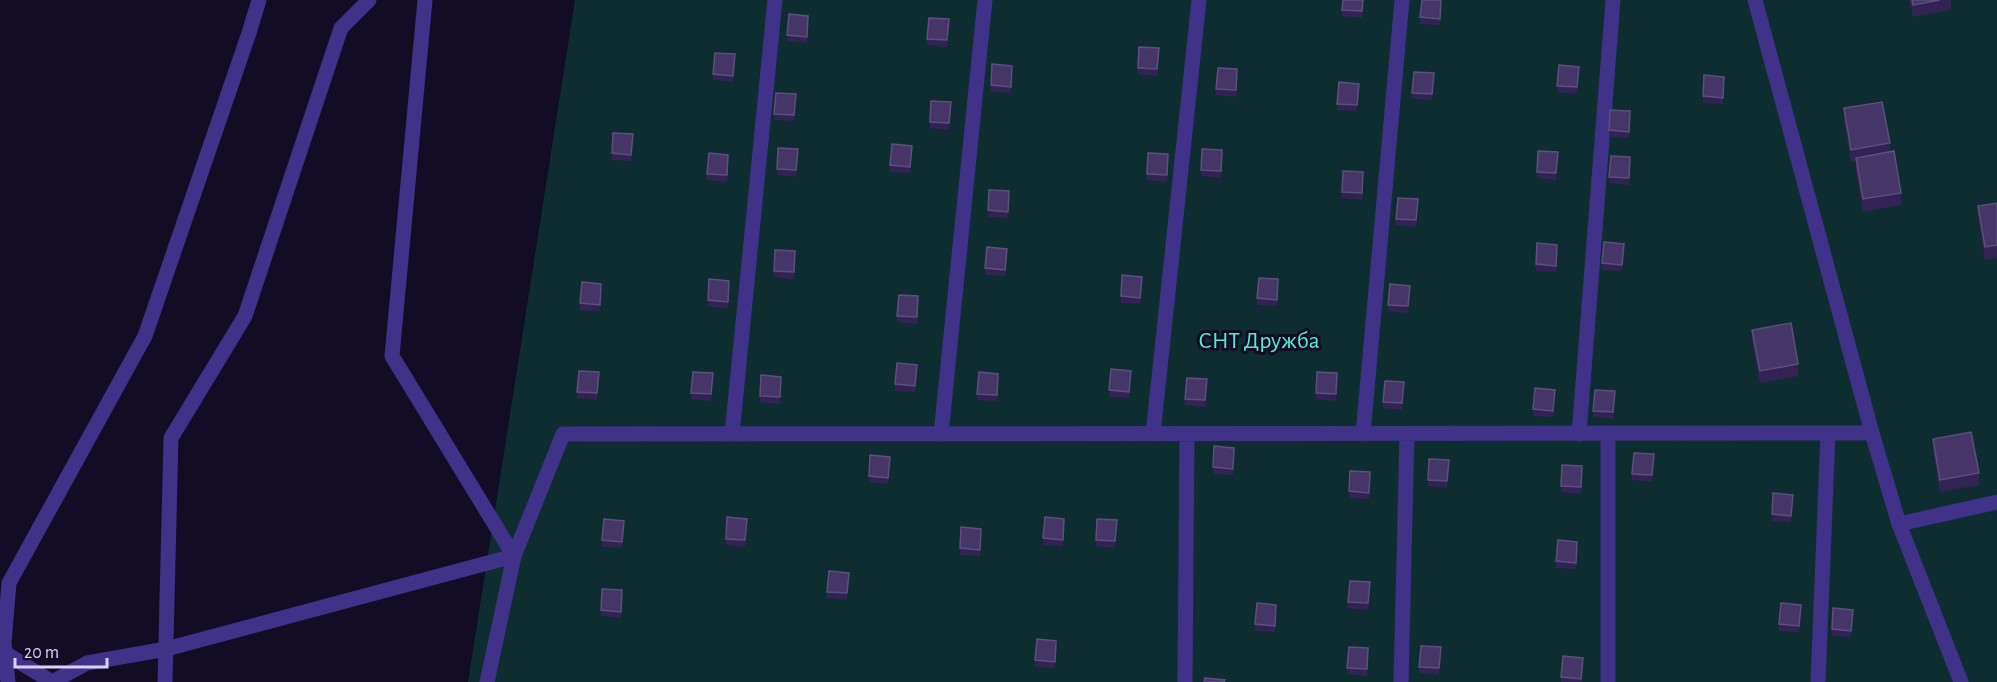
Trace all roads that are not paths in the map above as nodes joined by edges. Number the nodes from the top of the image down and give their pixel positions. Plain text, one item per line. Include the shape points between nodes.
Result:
1 (259, 0) edge
2 (369, 0) edge
3 (425, 0) edge
4 (775, 0) edge
5 (986, 0) edge
6 (1199, 0) edge
7 (1402, 0) edge
8 (1613, 0) edge
9 (1755, 0) edge
10 (1828, 433) junction
11 (1872, 433) junction
12 (732, 434) junction
13 (941, 434) junction
14 (1153, 434) junction
15 (1187, 434) junction
16 (1363, 434) junction
17 (1407, 434) junction
18 (1579, 434) junction
19 (1608, 434) junction
20 (1997, 502) edge
21 (1899, 524) junction
22 (514, 556) junction
23 (166, 649) junction
24 (2, 653) edge
25 (8, 682) edge
26 (165, 682) edge
27 (487, 682) edge
28 (1185, 682) edge
29 (1401, 682) edge
30 (1608, 682) edge
31 (1818, 682) edge
32 (1961, 682) edge

1 - 24 street via 145,336 9,583
2 - 23 street via 341,28 245,316 171,438
3 - 22 street via 392,356
4 - 12 street
5 - 13 street
6 - 14 street
7 - 16 street
8 - 18 street
9 - 11 street
10 - 11 street
10 - 19 street
10 - 31 street
11 - 21 street
12 - 13 street
12 - 22 street via 563,434
13 - 14 street
14 - 15 street
15 - 16 street
15 - 28 street
16 - 17 street
17 - 18 street
17 - 29 street
18 - 19 street
19 - 30 street
20 - 21 street
21 - 32 street
22 - 23 street
22 - 27 street
23 - 24 street via 87,663 52,682
23 - 26 street
24 - 25 street

